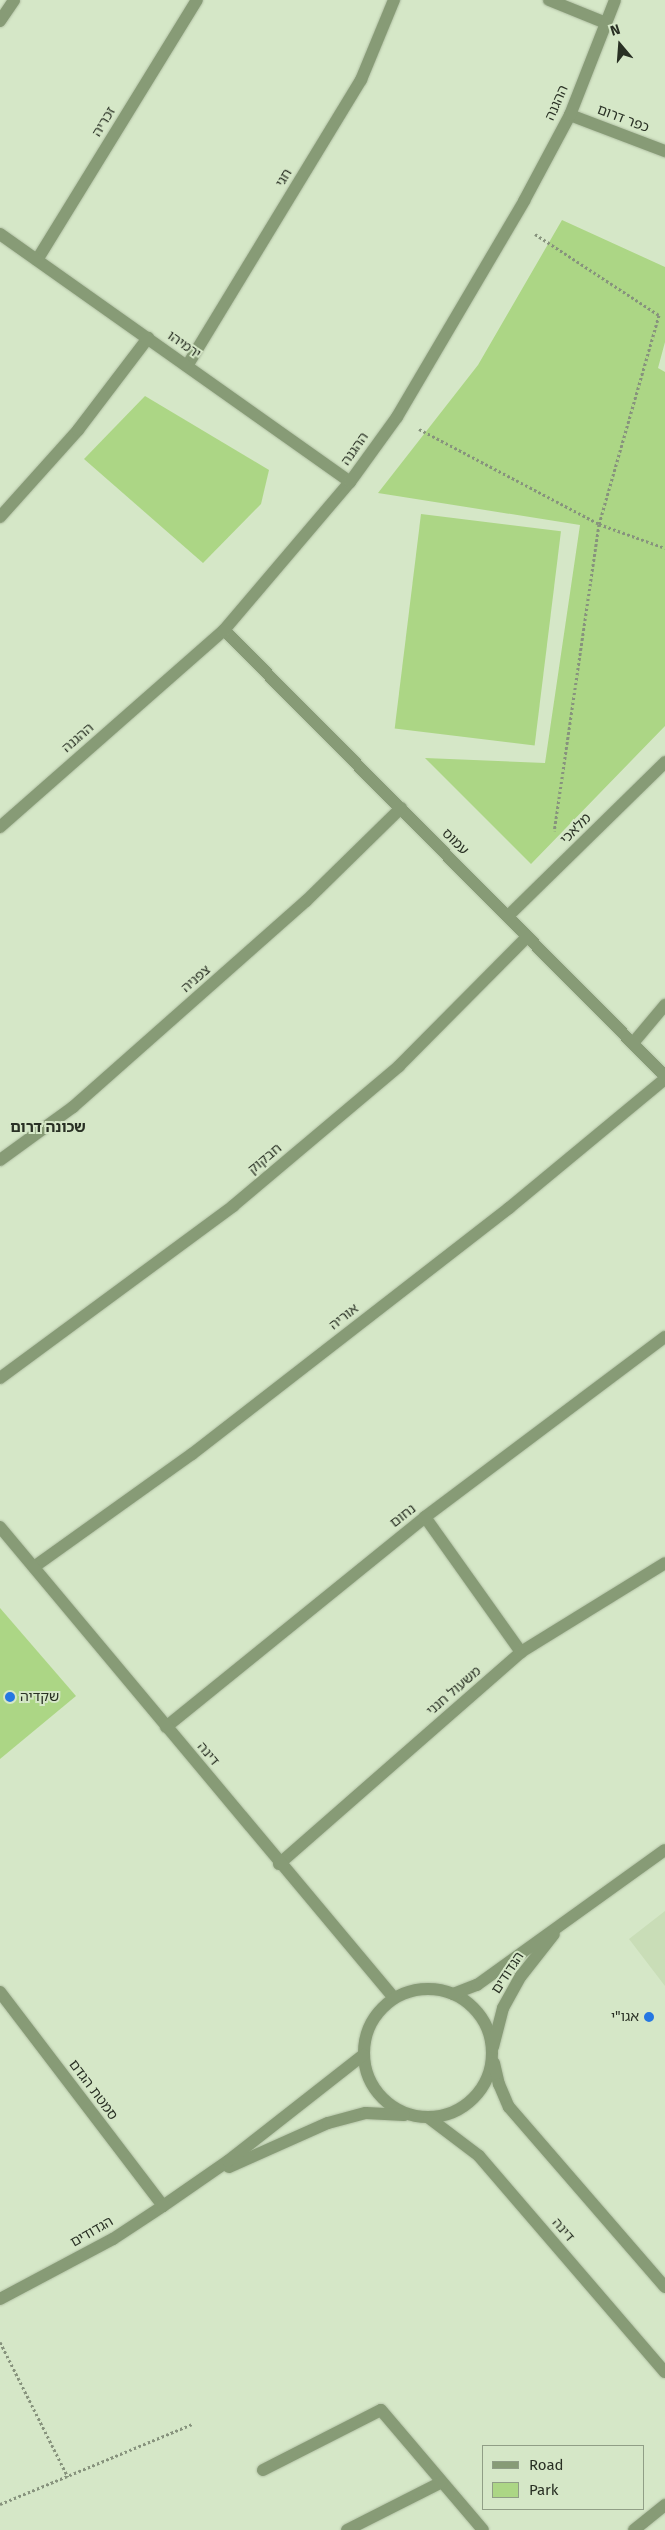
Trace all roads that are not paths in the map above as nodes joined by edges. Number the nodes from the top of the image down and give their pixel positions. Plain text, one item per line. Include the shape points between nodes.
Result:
1 (14, 0) edge
2 (196, 0) edge
3 (394, 0) edge
4 (549, 0) edge
5 (615, 0) edge
6 (0, 21) edge
7 (606, 23) junction
8 (570, 115) junction
9 (665, 150) edge
10 (0, 234) edge
11 (37, 260) junction
12 (148, 338) junction
13 (187, 366) junction
14 (350, 482) junction
15 (0, 518) edge
16 (224, 630) junction
17 (665, 762) edge
18 (400, 808) junction
19 (0, 827) edge
20 (508, 916) junction
21 (527, 937) junction
22 (665, 1005) edge
23 (632, 1043) junction
24 (665, 1077) edge
25 (0, 1160) edge
26 (665, 1337) edge
27 (0, 1378) edge
28 (425, 1517) junction
29 (0, 1527) edge
30 (665, 1563) edge
31 (34, 1567) junction
32 (521, 1652) junction
33 (166, 1727) junction
34 (665, 1850) edge
35 (279, 1864) junction
36 (563, 1922) junction
37 (0, 1992) edge
38 (454, 1994) junction
39 (394, 1998) junction
40 (493, 2053) junction
41 (363, 2055) junction
42 (407, 2115) junction
43 (429, 2118) junction
44 (196, 2184) junction
45 (163, 2206) junction
46 (665, 2287) edge
47 (0, 2299) edge
48 (665, 2372) edge
49 (263, 2470) dead end
50 (442, 2482) junction
51 (665, 2505) edge
52 (347, 2530) edge
53 (483, 2530) edge
54 (634, 2530) edge

1 - 6 street
2 - 11 street, זכריה
3 - 13 street, חגי via 361,80
4 - 7 street
5 - 7 street, ההגנה
7 - 8 street, ההגנה
8 - 9 street, כפר דרום
8 - 14 street, ההגנה via 513,220 397,417
10 - 11 street, ירמיהו
11 - 12 street, ירמיהו
12 - 13 street, ירמיהו
12 - 15 street via 78,430
13 - 14 street, ירמיהו
14 - 16 street, ההגנה
16 - 18 street, עמוס
16 - 19 street, ההגנה
17 - 20 street, מלאכי
18 - 20 street, עמוס
18 - 25 street, צפניה via 306,901 73,1107
20 - 21 street, עמוס
21 - 23 street, עמוס
21 - 27 street, חבקוק via 399,1066 234,1206
22 - 23 street
23 - 24 street, עמוס
24 - 31 street, אוריה via 509,1208 200,1448
26 - 28 street, נחום
28 - 32 street
28 - 33 street, נחום
29 - 31 street, דינה
30 - 32 street, משעול חנני
31 - 33 street, דינה
32 - 35 street, משעול חנני
33 - 35 street, דינה
34 - 36 street, הגדודים
35 - 39 street, דינה
36 - 38 street, הגדודים via 476,1985
36 - 40 street, הגדודים via 521,1976 504,2008
37 - 45 street, סמטת הגדם
38 - 39 street via 433,1989 413,1990
38 - 40 street via 481,2016
39 - 41 street via 371,2023
40 - 43 street via 489,2076 479,2093 465,2106
40 - 46 street via 498,2084 509,2107
41 - 42 street via 367,2074 376,2092 390,2106
41 - 44 street, הגדודים
42 - 43 street
42 - 44 street, הגדודים via 366,2113 328,2123
43 - 48 street, דינה via 479,2156
44 - 45 street, הגדודים
45 - 47 street, הגדודים via 113,2239
49 - 50 street via 381,2410
50 - 52 street
50 - 53 street
51 - 54 street

